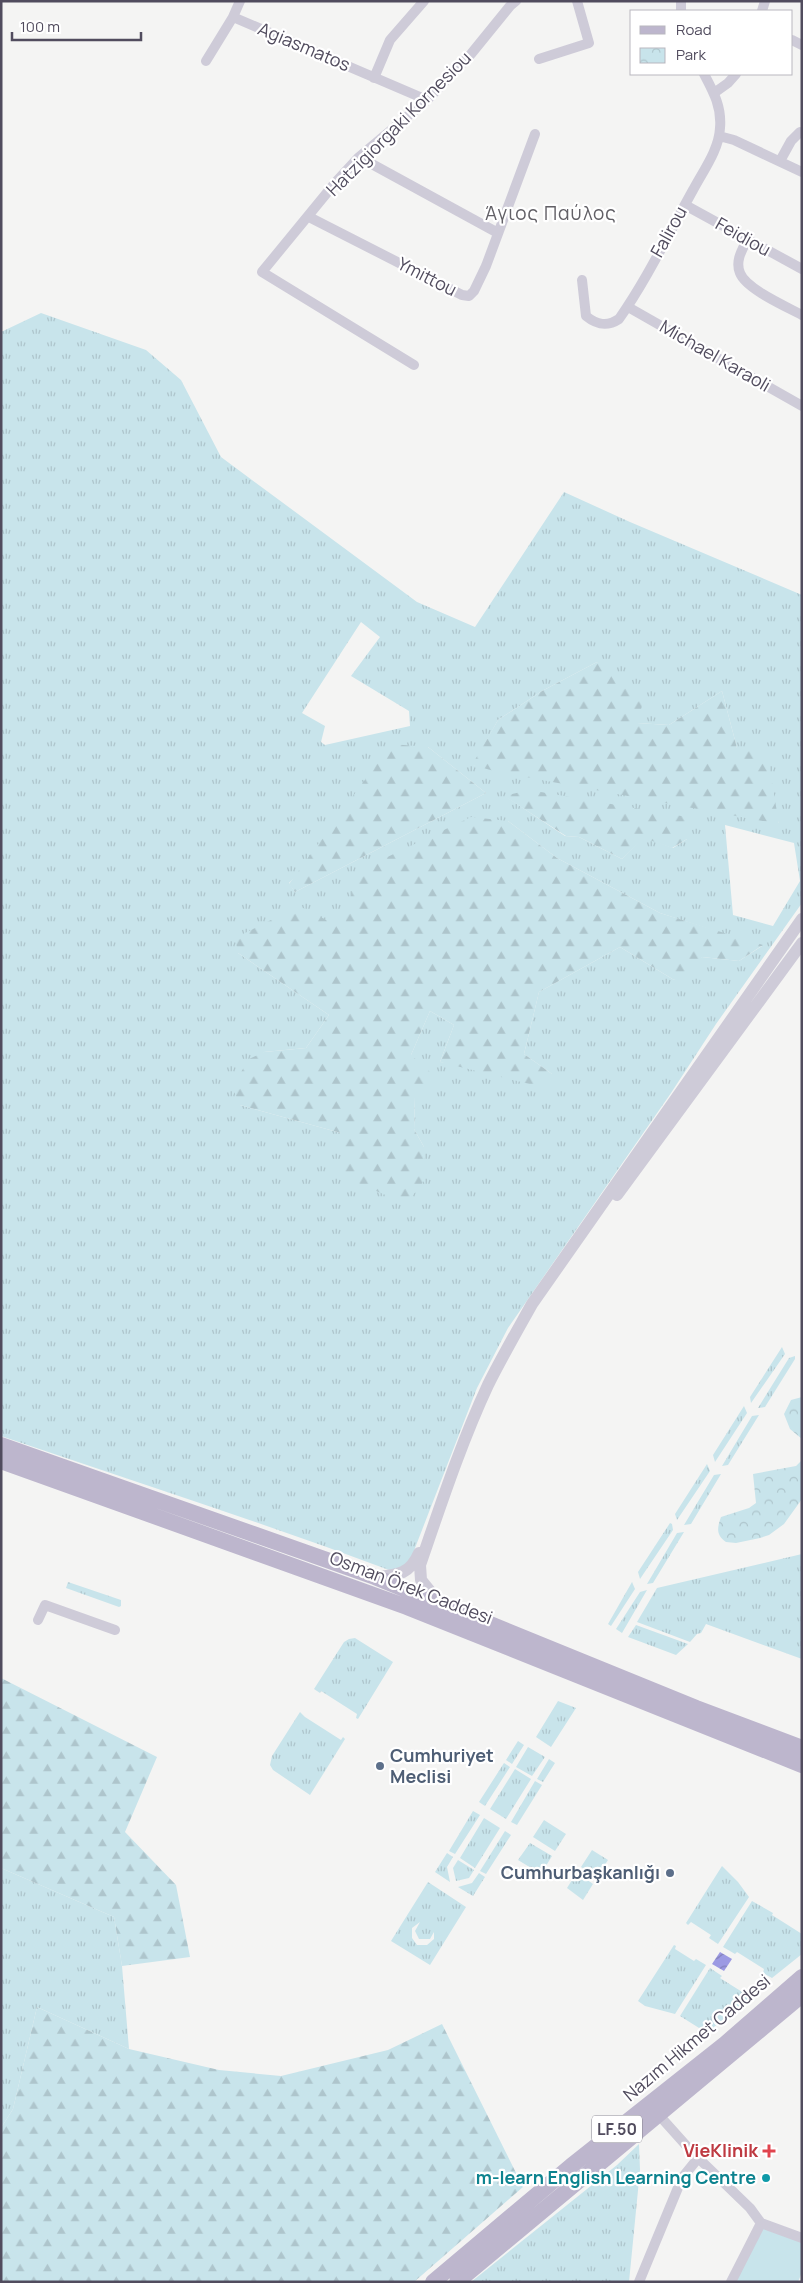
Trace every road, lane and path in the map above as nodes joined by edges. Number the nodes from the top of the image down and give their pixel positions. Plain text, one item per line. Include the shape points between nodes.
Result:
1 (240, 1) edge
2 (424, 1) edge
3 (516, 1) edge
4 (577, 1) edge
5 (233, 17) junction
6 (539, 59) dead end
7 (206, 61) dead end
8 (705, 75) edge
9 (735, 75) edge
10 (374, 78) junction
11 (714, 93) junction
12 (427, 100) junction
13 (802, 133) edge
14 (535, 134) dead end
15 (719, 136) junction
16 (359, 158) junction
17 (780, 162) junction
18 (802, 172) edge
19 (685, 204) junction
20 (309, 217) junction
21 (498, 233) junction
22 (747, 240) junction
23 (802, 269) edge
24 (582, 280) dead end
25 (628, 307) junction
26 (802, 315) edge
27 (414, 365) dead end
28 (802, 406) edge
29 (802, 919) edge
30 (802, 943) edge
31 (517, 1330) junction
32 (1, 1445) edge
33 (1, 1461) edge
34 (448, 1486) junction
35 (375, 1577) junction
36 (438, 1601) junction
37 (38, 1620) dead end
38 (115, 1630) dead end
39 (802, 1748) edge
40 (802, 1765) edge
41 (802, 1977) edge
42 (802, 1995) edge
43 (658, 2114) junction
44 (699, 2156) junction
45 (761, 2223) junction
46 (802, 2238) edge
47 (433, 2282) edge
48 (456, 2282) edge
49 (639, 2282) edge
50 (731, 2282) edge

1 - 5 street
2 - 10 street via 390,40
3 - 12 street, Hatzigiorgaki Kornesiou
4 - 6 street via 589,43
5 - 7 street
5 - 10 street, Agiasmatos
8 - 11 street, Falirou
9 - 11 street
10 - 12 street, Agiasmatos
11 - 15 street, Falirou
12 - 16 street, Hatzigiorgaki Kornesiou
13 - 17 street via 791,140
14 - 21 street, Ymittou
15 - 17 street
15 - 19 street, Falirou
16 - 20 street, Hatzigiorgaki Kornesiou
16 - 21 street
17 - 18 street
19 - 22 street, Feidiou
19 - 25 street, Falirou
20 - 21 street, Ymittou via 468,296 474,291 486,266
20 - 27 street, Hatzigiorgaki Kornesiou via 262,272
22 - 23 street, Feidiou
22 - 26 street via 739,258 742,278
24 - 25 street, Falirou via 586,316 592,321 611,325
25 - 28 street, Michael Karaoli
29 - 31 street
30 - 31 street
31 - 34 street via 488,1386
32 - 35 main road, Osman Örek Caddesi
33 - 40 main road, Osman Örek Caddesi via 408,1607
34 - 35 street via 415,1563 404,1573
34 - 36 street via 420,1565 421,1580
35 - 36 main road, Osman Örek Caddesi
36 - 39 main road, Osman Örek Caddesi via 696,1708
37 - 38 street via 45,1605
41 - 47 main road, Nazım Hikmet Caddesi / LF.50 via 725,2044 564,2172
42 - 43 main road, Nazım Hikmet Caddesi / LF.50
43 - 44 street
43 - 48 main road, Nazım Hikmet Caddesi / LF.50
44 - 45 street
44 - 49 street via 682,2178
45 - 46 street
45 - 50 street

